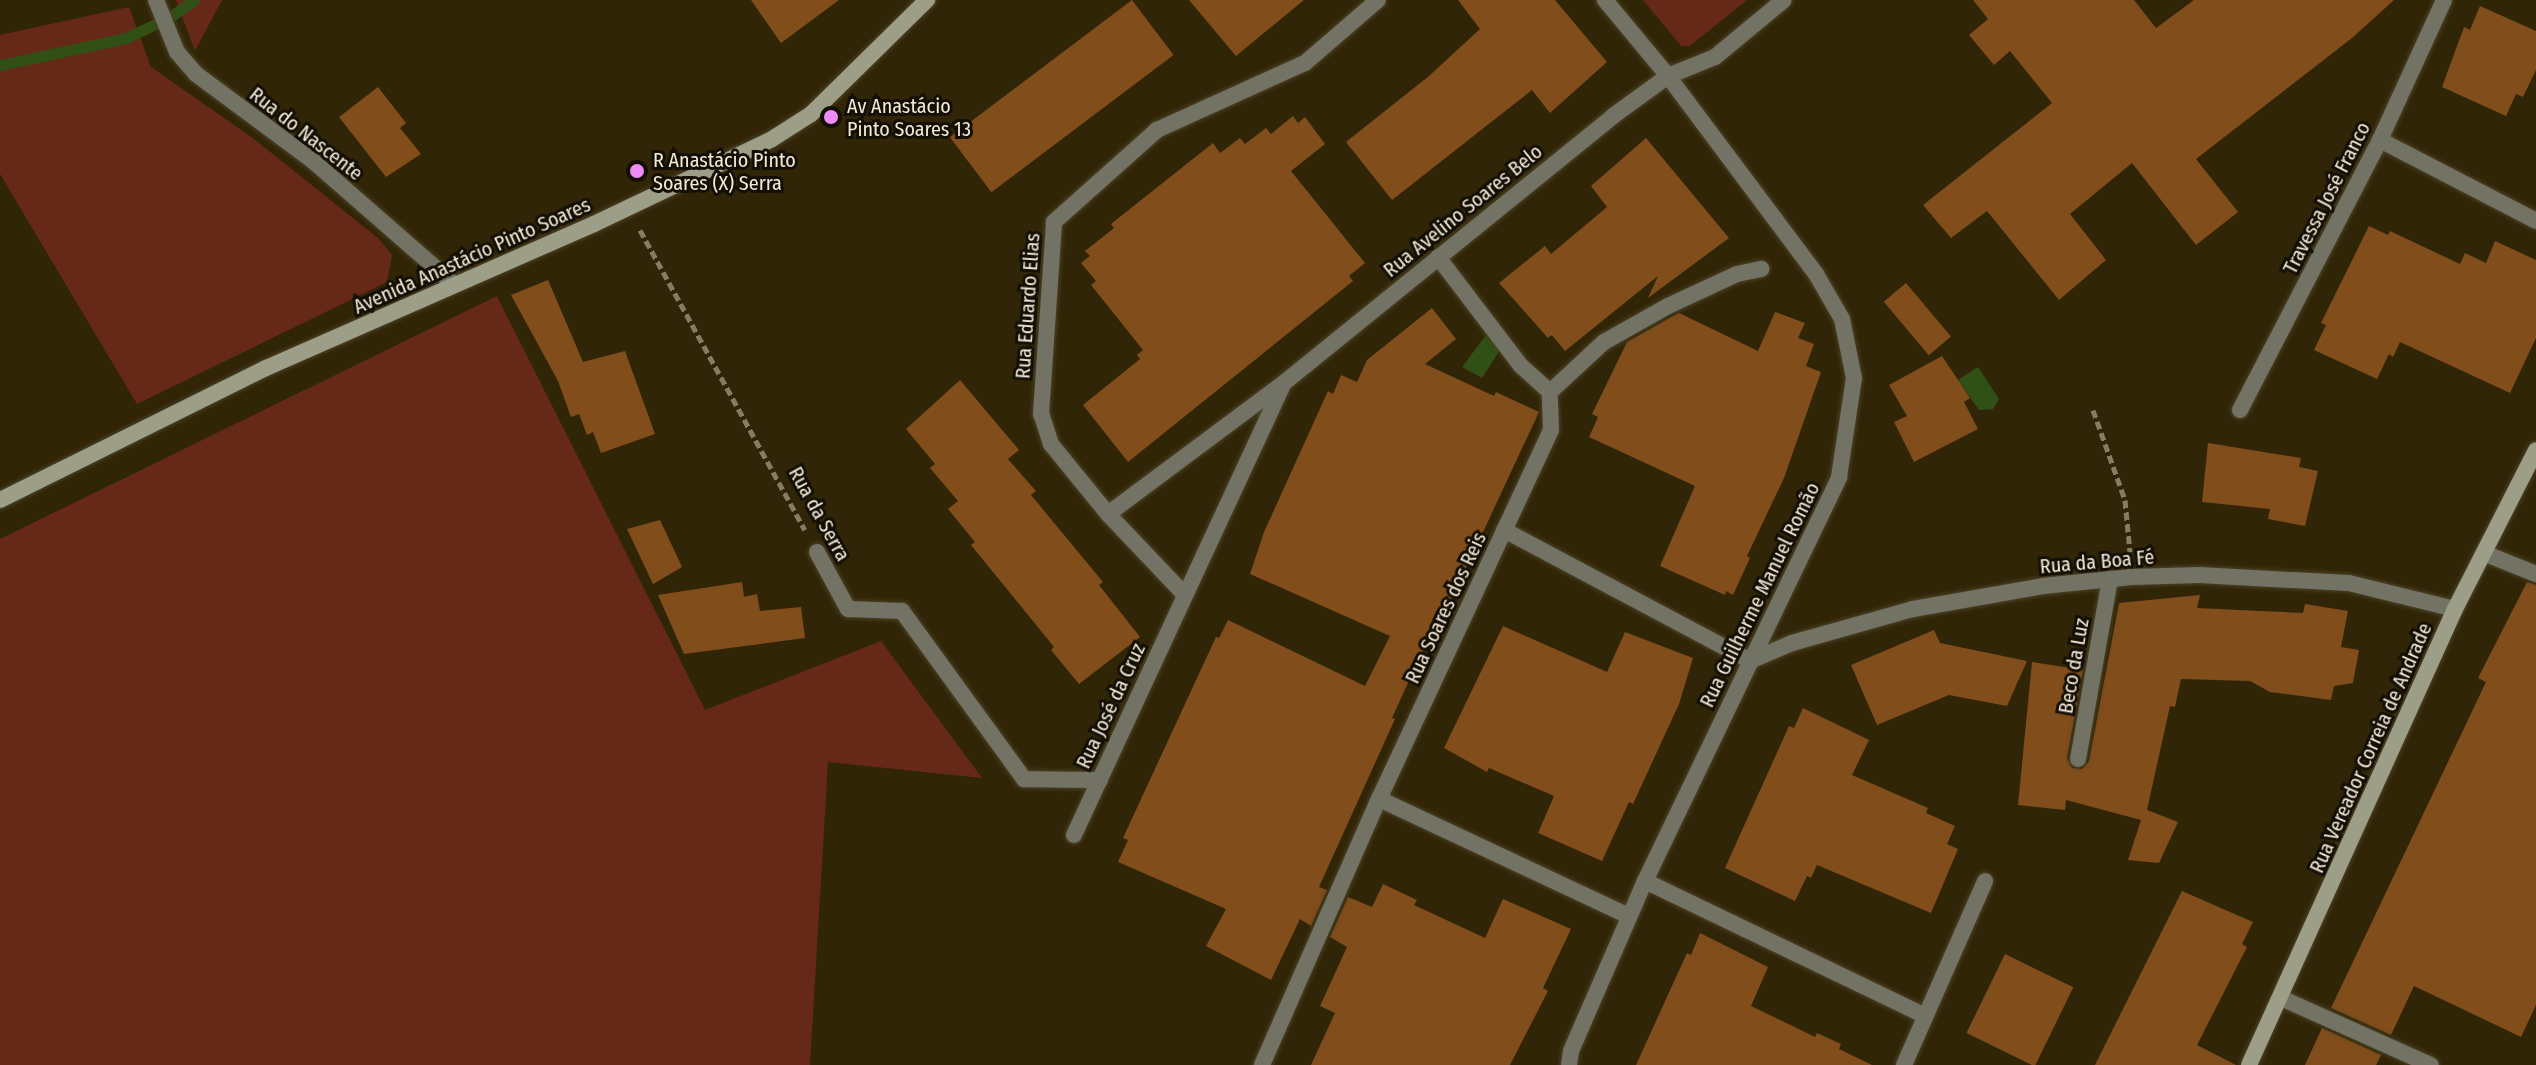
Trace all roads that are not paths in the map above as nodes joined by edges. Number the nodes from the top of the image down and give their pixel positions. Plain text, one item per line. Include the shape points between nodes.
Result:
1 (156, 0) edge
2 (927, 0) edge
3 (1378, 0) edge
4 (1605, 0) edge
5 (1784, 0) edge
6 (2444, 0) edge
7 (1668, 76) junction
8 (2380, 140) junction
9 (2536, 221) edge
10 (1438, 257) junction
11 (1761, 269) dead end
12 (454, 284) junction
13 (1285, 382) junction
14 (1550, 392) junction
15 (2240, 410) dead end
16 (2536, 450) edge
17 (0, 500) edge
18 (1108, 514) junction
19 (1504, 530) junction
20 (817, 552) road end
21 (2486, 554) junction
22 (2536, 574) edge
23 (2110, 579) junction
24 (1184, 594) junction
25 (2455, 609) junction
26 (1750, 661) junction
27 (2078, 759) dead end
28 (1100, 780) junction
29 (1379, 799) junction
30 (1074, 835) dead end
31 (1645, 881) junction
32 (1985, 881) dead end
33 (1629, 916) junction
34 (2281, 998) junction
35 (1925, 1016) junction
36 (1262, 1065) edge
37 (1569, 1065) edge
38 (1904, 1065) edge
39 (2249, 1065) edge
40 (2431, 1065) edge

1 - 12 street, Rua do Nascente via 177,52 196,74 313,161
2 - 12 street, Avenida Anastácio Pinto Soares via 811,114 772,139
3 - 18 street, Rua Eduardo Elias via 1305,63 1157,130 1054,222 1041,414 1051,444
4 - 7 street, Rua Guilherme Manuel Romão
5 - 7 street, Rua Avelino Soares Belo via 1715,57
6 - 8 street, Travessa José Franco
7 - 10 street, Rua Avelino Soares Belo
7 - 26 street, Rua Guilherme Manuel Romão via 1816,274 1842,319 1854,378 1839,477
8 - 9 street
8 - 15 street, Travessa José Franco
10 - 13 street, Rua Avelino Soares Belo
10 - 14 street via 1521,366
11 - 14 street via 1737,274 1604,342
12 - 17 street, Avenida Anastácio Pinto Soares via 266,368
13 - 18 street, Rua Avelino Soares Belo
13 - 24 street, Rua Avelino Soares Belo
14 - 19 street, Rua Soares dos Reis via 1551,430
16 - 21 street, Rua Vereador Correia de Andrade
18 - 24 street, Rua Eduardo Elias
19 - 26 street
19 - 29 street, Rua Soares dos Reis
20 - 28 street, Rua da Serra via 848,609 902,611 1024,779
21 - 22 street
21 - 25 street, Rua Vereador Correia de Andrade
23 - 25 street, Rua da Boa Fé via 2199,575 2349,583
23 - 26 street, Rua da Boa Fé via 1913,609 1792,643
23 - 27 street, Beco da Luz
24 - 28 street, Rua José da Cruz
25 - 34 street, Rua Vereador Correia de Andrade
26 - 31 street, Rua Guilherme Manuel Romão
28 - 30 street, Rua José da Cruz
29 - 33 street
29 - 36 street, Rua Soares dos Reis
31 - 33 street, Rua Guilherme Manuel Romão
31 - 35 street
32 - 35 street
33 - 37 street, Rua Guilherme Manuel Romão
34 - 39 street, Rua Vereador Correia de Andrade
34 - 40 street
35 - 38 street

